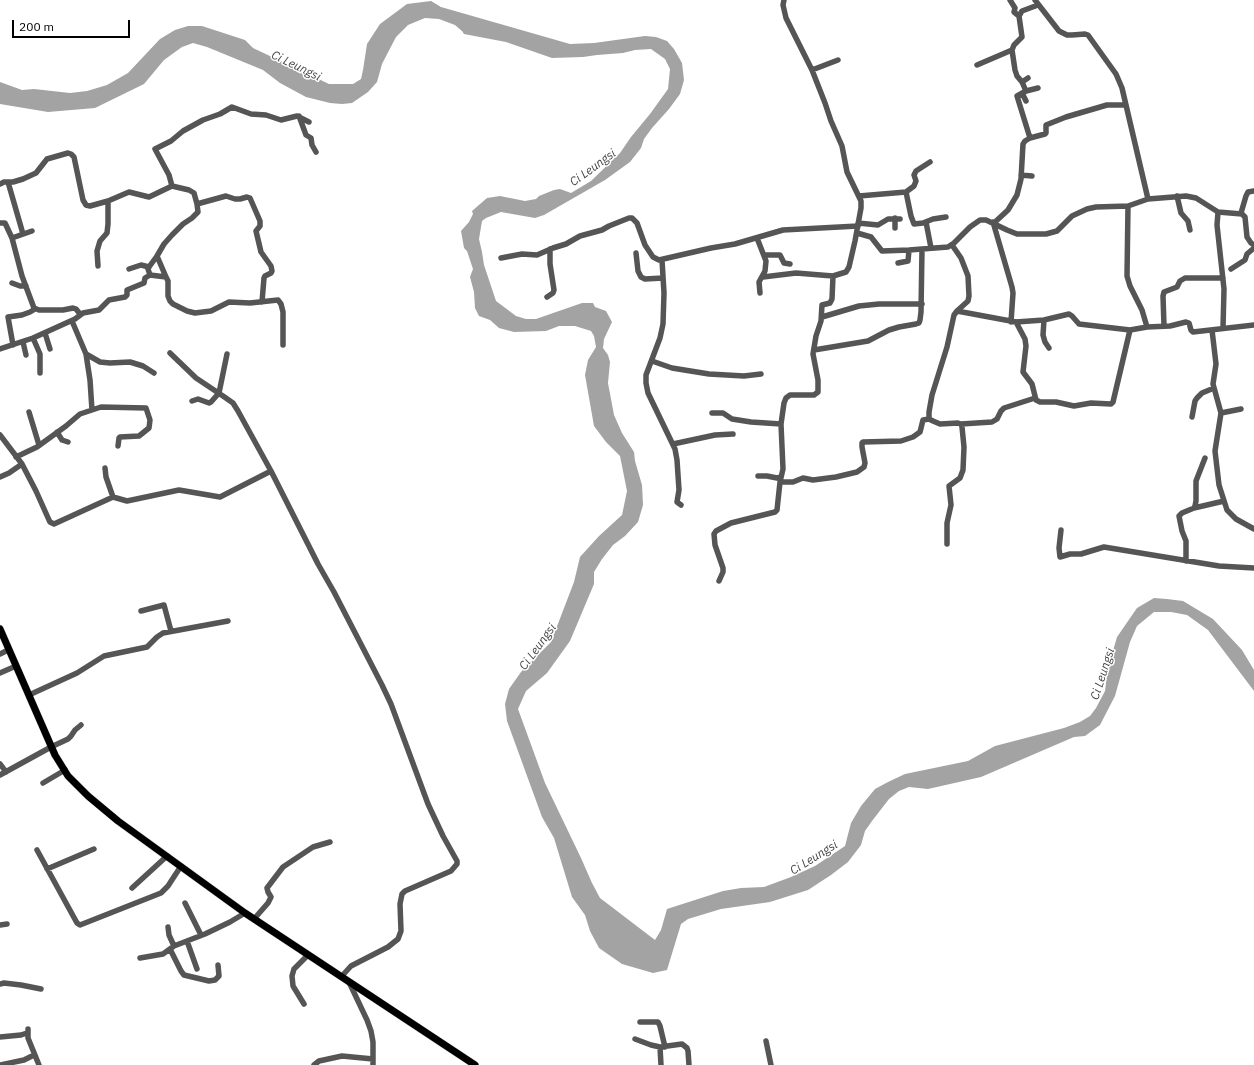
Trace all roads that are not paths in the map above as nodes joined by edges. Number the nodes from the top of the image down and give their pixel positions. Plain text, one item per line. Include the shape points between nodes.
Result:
1 (784, 0) edge
2 (1010, 0) edge
3 (1036, 1) edge
4 (1019, 16) junction
5 (1012, 50) junction
6 (838, 60) dead end
7 (977, 65) dead end
8 (812, 70) junction
9 (1038, 88) dead end
10 (1024, 92) junction
11 (1026, 101) dead end
12 (1126, 105) junction
13 (299, 116) junction
14 (309, 122) dead end
15 (1030, 138) junction
16 (316, 152) dead end
17 (930, 162) dead end
18 (1021, 175) junction
19 (1032, 176) dead end
20 (8, 182) junction
21 (0, 184) edge
22 (172, 186) junction
23 (1254, 191) edge
24 (906, 192) junction
25 (859, 196) junction
26 (1177, 196) junction
27 (1148, 199) junction
28 (108, 201) junction
29 (197, 204) junction
30 (1128, 206) junction
31 (1218, 212) junction
32 (1241, 213) junction
33 (946, 217) dead end
34 (926, 222) junction
35 (0, 223) edge
36 (993, 223) junction
37 (858, 224) junction
38 (895, 228) dead end
39 (1190, 230) dead end
40 (32, 232) dead end
41 (857, 233) junction
42 (23, 234) junction
43 (12, 238) junction
44 (757, 238) junction
45 (952, 245) junction
46 (1254, 246) edge
47 (931, 248) junction
48 (550, 249) junction
49 (922, 249) junction
50 (908, 250) junction
51 (636, 253) dead end
52 (764, 255) junction
53 (157, 256) junction
54 (501, 258) dead end
55 (662, 260) junction
56 (790, 264) dead end
57 (898, 264) dead end
58 (98, 266) dead end
59 (149, 267) junction
60 (129, 268) dead end
61 (1231, 269) dead end
62 (150, 275) junction
63 (833, 276) junction
64 (166, 277) junction
65 (763, 277) junction
66 (663, 278) junction
67 (1223, 278) junction
68 (12, 284) dead end
69 (26, 286) junction
70 (760, 293) dead end
71 (547, 297) dead end
72 (262, 302) junction
73 (922, 304) junction
74 (35, 309) junction
75 (957, 311) junction
76 (80, 314) junction
77 (822, 318) junction
78 (1044, 320) junction
79 (72, 321) junction
80 (1013, 322) junction
81 (1254, 325) edge
82 (1147, 326) junction
83 (1164, 326) junction
84 (1223, 328) junction
85 (1130, 330) junction
86 (1212, 330) junction
87 (44, 333) junction
88 (33, 338) junction
89 (23, 342) junction
90 (13, 345) junction
91 (283, 345) dead end
92 (1049, 348) dead end
93 (0, 349) edge
94 (50, 349) dead end
95 (814, 350) junction
96 (170, 353) dead end
97 (86, 354) junction
98 (228, 354) dead end
99 (26, 355) dead end
100 (652, 361) junction
101 (40, 373) dead end
102 (154, 373) dead end
103 (761, 374) dead end
104 (1214, 388) junction
105 (219, 393) junction
106 (1035, 398) junction
107 (192, 401) dead end
108 (1241, 409) dead end
109 (92, 410) junction
110 (29, 412) dead end
111 (712, 413) dead end
112 (1221, 413) junction
113 (1192, 417) dead end
114 (929, 419) junction
115 (781, 424) junction
116 (961, 424) junction
117 (57, 432) junction
118 (733, 434) dead end
119 (0, 436) edge
120 (68, 442) dead end
121 (673, 444) junction
122 (39, 445) junction
123 (118, 446) dead end
124 (16, 457) junction
125 (1205, 458) dead end
126 (22, 464) junction
127 (105, 468) dead end
128 (271, 471) junction
129 (758, 476) dead end
130 (0, 477) edge
131 (780, 480) junction
132 (113, 497) junction
133 (1224, 501) junction
134 (681, 505) dead end
135 (1194, 508) junction
136 (1254, 529) edge
137 (1061, 530) dead end
138 (947, 544) dead end
139 (1186, 561) junction
140 (1254, 568) edge
141 (719, 581) dead end
142 (141, 611) dead end
143 (228, 621) dead end
144 (0, 630) edge
145 (171, 631) junction
146 (8, 650) junction
147 (0, 654) edge
148 (16, 666) junction
149 (0, 673) edge
150 (30, 695) junction
151 (81, 725) dead end
152 (51, 746) junction
153 (0, 764) edge
154 (65, 770) junction
155 (6, 772) junction
156 (0, 775) edge
157 (44, 783) dead end
158 (330, 842) dead end
159 (94, 849) dead end
160 (37, 850) dead end
161 (167, 856) junction
162 (181, 866) junction
163 (47, 869) junction
164 (132, 888) dead end
165 (185, 903) dead end
166 (245, 913) junction
167 (254, 919) junction
168 (7, 924) dead end
169 (0, 925) edge
170 (168, 927) dead end
171 (201, 935) junction
172 (187, 940) junction
173 (172, 947) junction
174 (308, 955) junction
175 (140, 958) dead end
176 (218, 965) dead end
177 (197, 969) dead end
178 (341, 977) junction
179 (349, 982) junction
180 (0, 984) edge
181 (41, 989) dead end
182 (304, 1004) dead end
183 (640, 1022) dead end
184 (0, 1037) edge
185 (636, 1039) dead end
186 (766, 1041) dead end
187 (662, 1047) junction
188 (34, 1055) junction
189 (373, 1062) edge
190 (0, 1065) edge
191 (39, 1065) edge
192 (314, 1065) edge
193 (475, 1065) edge
194 (661, 1065) edge
195 (689, 1065) edge
196 (771, 1065) edge

1 - 8 street via 782,5 786,18
2 - 4 street via 1015,8 1014,12
3 - 4 street
3 - 12 street via 1063,34 1088,35 1116,74
4 - 5 street via 1022,37
5 - 7 street
5 - 10 street via 1017,76 1025,80
6 - 8 street
8 - 25 street
9 - 10 street
10 - 11 street
10 - 15 street via 1017,97
12 - 15 street via 1107,105 1085,111 1046,125 1045,134
12 - 27 street
13 - 14 street
13 - 16 street via 306,135 312,138
13 - 22 street via 281,120 232,107 187,128 171,142 155,149
15 - 18 street via 1023,144
17 - 24 street via 916,171 914,186
18 - 19 street
18 - 36 street via 1014,201
20 - 21 street
20 - 28 street via 15,182 36,173 47,159 68,153 74,157 84,203 90,206
20 - 42 street
22 - 28 street via 149,197 129,192
22 - 29 street via 192,191
23 - 32 street via 1248,192
24 - 25 street
24 - 34 street via 914,224
25 - 37 street via 862,204
26 - 27 street
26 - 31 street via 1196,198
26 - 39 street via 1181,213 1188,221
27 - 30 street
28 - 58 street via 107,233 100,241 97,251
29 - 53 street via 197,214 172,235
29 - 72 street via 226,196 235,199 250,198 260,221 256,231 261,252 272,271 264,278
30 - 36 street via 1087,209 1072,216 1057,231 1046,234 1017,234
30 - 82 street via 1127,276
31 - 32 street
31 - 67 street
32 - 46 street via 1245,217 1247,237
33 - 34 street
34 - 47 street
35 - 43 street via 5,223
36 - 45 street via 986,220 978,221
36 - 80 street via 1012,287
37 - 38 street via 878,224 886,219 898,218
37 - 41 street
37 - 44 street via 790,229
40 - 42 street
41 - 50 street via 871,237 882,251
41 - 63 street via 848,269
42 - 43 street
43 - 69 street
44 - 52 street
44 - 55 street
45 - 47 street
45 - 75 street via 964,266 970,288 969,300
46 - 61 street via 1246,254 1245,260
47 - 49 street
48 - 54 street via 534,256 522,254
48 - 55 street via 632,218 637,223 651,255
48 - 71 street via 554,290
49 - 50 street
49 - 73 street
50 - 57 street via 908,261
51 - 66 street via 641,277
52 - 56 street via 780,255 784,262
52 - 65 street via 766,266
53 - 59 street
53 - 64 street
55 - 66 street
59 - 60 street via 141,264
59 - 62 street
62 - 64 street
62 - 76 street via 145,278 144,283 127,290 127,295 109,300 99,310
63 - 65 street via 796,273
63 - 77 street via 832,300 822,305
64 - 72 street via 169,299 187,311 204,313 229,302
65 - 70 street via 759,282
66 - 100 street via 662,324
67 - 83 street via 1185,278 1177,287 1164,292
67 - 84 street
68 - 69 street
69 - 74 street
72 - 91 street via 278,300 281,304
73 - 77 street via 859,306
73 - 95 street via 920,320 916,324 894,328 868,341
74 - 76 street via 73,308
74 - 90 street via 8,318
75 - 80 street
75 - 114 street via 932,395
76 - 79 street
77 - 95 street
78 - 80 street
78 - 85 street via 1069,314 1079,324
78 - 92 street via 1043,335
79 - 87 street
79 - 97 street
80 - 106 street via 1025,339 1022,372 1032,384
81 - 84 street
82 - 83 street
82 - 85 street
83 - 86 street via 1186,322 1189,323 1192,332
84 - 86 street
85 - 106 street via 1112,404 1091,403 1074,406 1040,402
86 - 104 street via 1216,364
87 - 88 street
87 - 94 street
88 - 89 street
88 - 101 street via 40,354
89 - 90 street
89 - 99 street
90 - 93 street
95 - 115 street via 818,392 814,395 788,396 784,403
96 - 105 street via 196,378
97 - 102 street via 100,362 130,362
97 - 109 street
98 - 105 street
100 - 103 street via 672,368 709,374
100 - 121 street via 646,375 647,388
104 - 112 street
104 - 113 street via 1197,398
105 - 107 street via 209,403 198,399
105 - 128 street via 237,408
106 - 116 street via 1004,408 995,421
108 - 112 street
109 - 117 street via 80,414
109 - 123 street via 101,407 146,408 150,420 149,428 139,436 120,437
110 - 122 street
111 - 115 street via 723,413 732,419
112 - 133 street via 1215,451 1219,485
114 - 116 street via 940,424
114 - 131 street via 923,420 920,432 913,437 901,441 863,442 865,464 857,472 813,480
115 - 131 street via 783,468
116 - 138 street via 963,470 960,478 949,486 951,505 947,523
117 - 120 street
117 - 122 street
118 - 121 street
119 - 124 street
121 - 134 street via 677,454 677,502
122 - 124 street
124 - 126 street
125 - 135 street via 1196,481
126 - 130 street
126 - 132 street via 52,524
127 - 132 street
128 - 132 street via 220,497 179,490 127,501
128 - 178 street via 382,685 428,804 457,861 452,871 405,891 400,904 401,932 398,939 351,966
129 - 131 street
131 - 141 street via 775,512 731,523 714,534 723,568
133 - 135 street
133 - 136 street via 1232,515
135 - 139 street via 1179,516 1186,541
137 - 139 street via 1060,556 1104,548
139 - 140 street
142 - 145 street via 164,605
143 - 145 street
144 - 146 main road
145 - 150 street via 160,635 147,647 104,656 78,673
146 - 147 street
146 - 148 main road
148 - 149 street
148 - 150 main road
150 - 152 main road
151 - 152 street via 70,738
152 - 154 main road
152 - 155 street
153 - 155 street
154 - 157 street
154 - 161 main road via 88,796
155 - 156 street
158 - 167 street via 313,847 283,867 267,888 271,897 268,903
159 - 163 street
160 - 163 street
161 - 162 main road
161 - 164 street
162 - 163 street via 161,894 80,925
162 - 166 main road
165 - 171 street
166 - 167 main road
166 - 171 street
167 - 174 main road
168 - 169 street
170 - 173 street
171 - 172 street
172 - 173 street
172 - 177 street
173 - 175 street via 163,954
173 - 176 street via 184,975 215,980 219,976
174 - 178 main road
174 - 182 street via 294,969 292,976 293,986
178 - 179 main road
179 - 189 street via 371,1031
179 - 193 main road
180 - 181 street
183 - 187 street via 658,1022
184 - 188 street via 21,1035 27,1031
185 - 187 street
186 - 196 street
187 - 194 street
187 - 195 street via 680,1044 684,1046 688,1051
188 - 190 street
188 - 191 street
189 - 192 street via 342,1056

